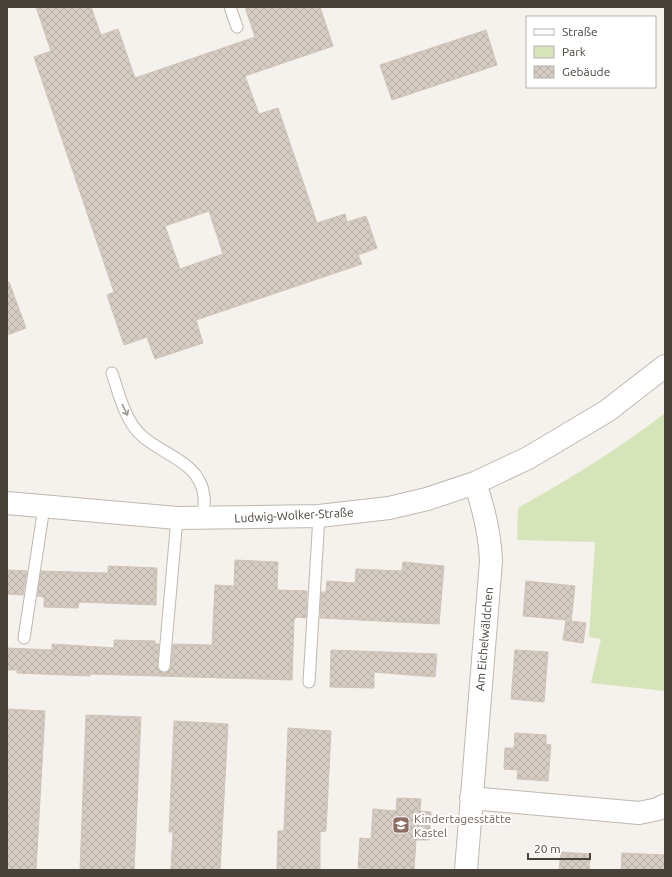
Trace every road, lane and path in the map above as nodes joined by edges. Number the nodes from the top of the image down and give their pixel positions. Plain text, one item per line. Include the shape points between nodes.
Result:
1 (230, 7) edge
2 (237, 27) dead end
3 (665, 366) edge
4 (112, 373) dead end
5 (475, 483) junction
6 (7, 503) edge
7 (44, 506) junction
8 (318, 516) junction
9 (177, 518) junction
10 (203, 518) junction
11 (24, 638) dead end
12 (164, 666) dead end
13 (309, 682) dead end
14 (471, 798) junction
15 (665, 805) edge
16 (466, 870) edge

1 - 2 lane
3 - 5 street, Ludwig-Wolker-Straße via 607,411 528,458
4 -> 10 lane via 120,400 133,425 142,436 185,464 198,479 204,496
5 - 8 street, Ludwig-Wolker-Straße via 389,508
5 - 14 street, Am Eichelwäldchen via 491,539 491,561
6 - 7 street, Ludwig-Wolker-Straße
7 - 9 street, Ludwig-Wolker-Straße
7 - 11 lane
8 - 10 street, Ludwig-Wolker-Straße
8 - 13 lane
9 - 10 street, Ludwig-Wolker-Straße
9 - 12 lane
14 - 15 street via 639,813
14 - 16 street, Am Eichelwäldchen

